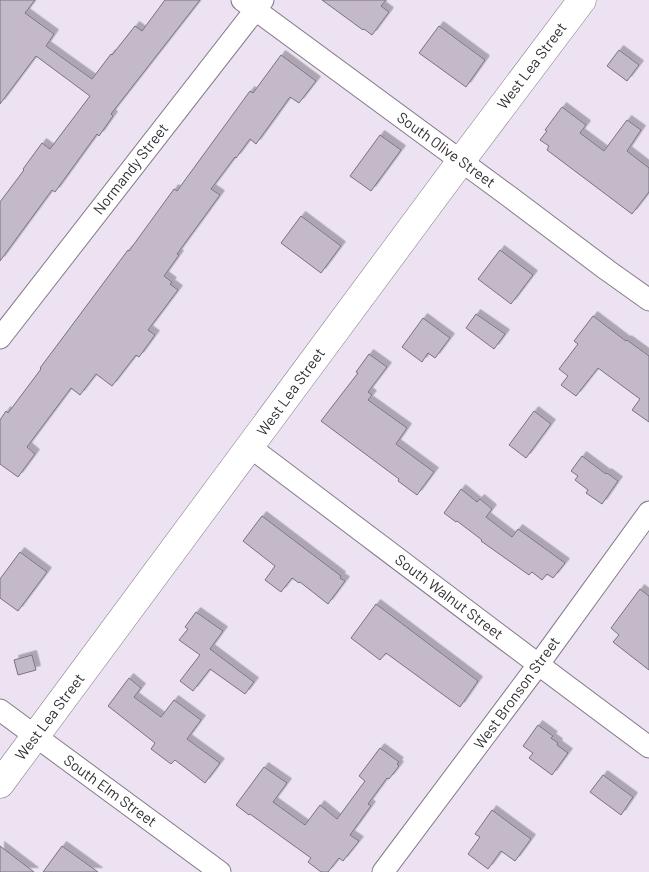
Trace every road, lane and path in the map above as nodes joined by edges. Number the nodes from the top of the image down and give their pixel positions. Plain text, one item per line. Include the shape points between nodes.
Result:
1 (582, 0) edge
2 (253, 3) edge
3 (461, 161) junction
4 (649, 300) edge
5 (0, 338) edge
6 (250, 447) junction
7 (649, 512) edge
8 (538, 665) junction
9 (0, 710) edge
10 (35, 737) junction
11 (649, 746) edge
12 (0, 784) edge
13 (220, 872) edge
14 (384, 872) edge

1 - 3 main road, West Lea Street
2 - 3 street, South Olive Street
2 - 5 street, Normandy Street
3 - 4 street, South Olive Street
3 - 6 main road, West Lea Street
6 - 8 street, South Walnut Street
6 - 10 main road, West Lea Street
7 - 8 street, West Bronson Street
8 - 11 street, South Walnut Street
8 - 14 street, West Bronson Street
9 - 10 street, South Elm Street
10 - 12 main road, West Lea Street
10 - 13 street, South Elm Street

